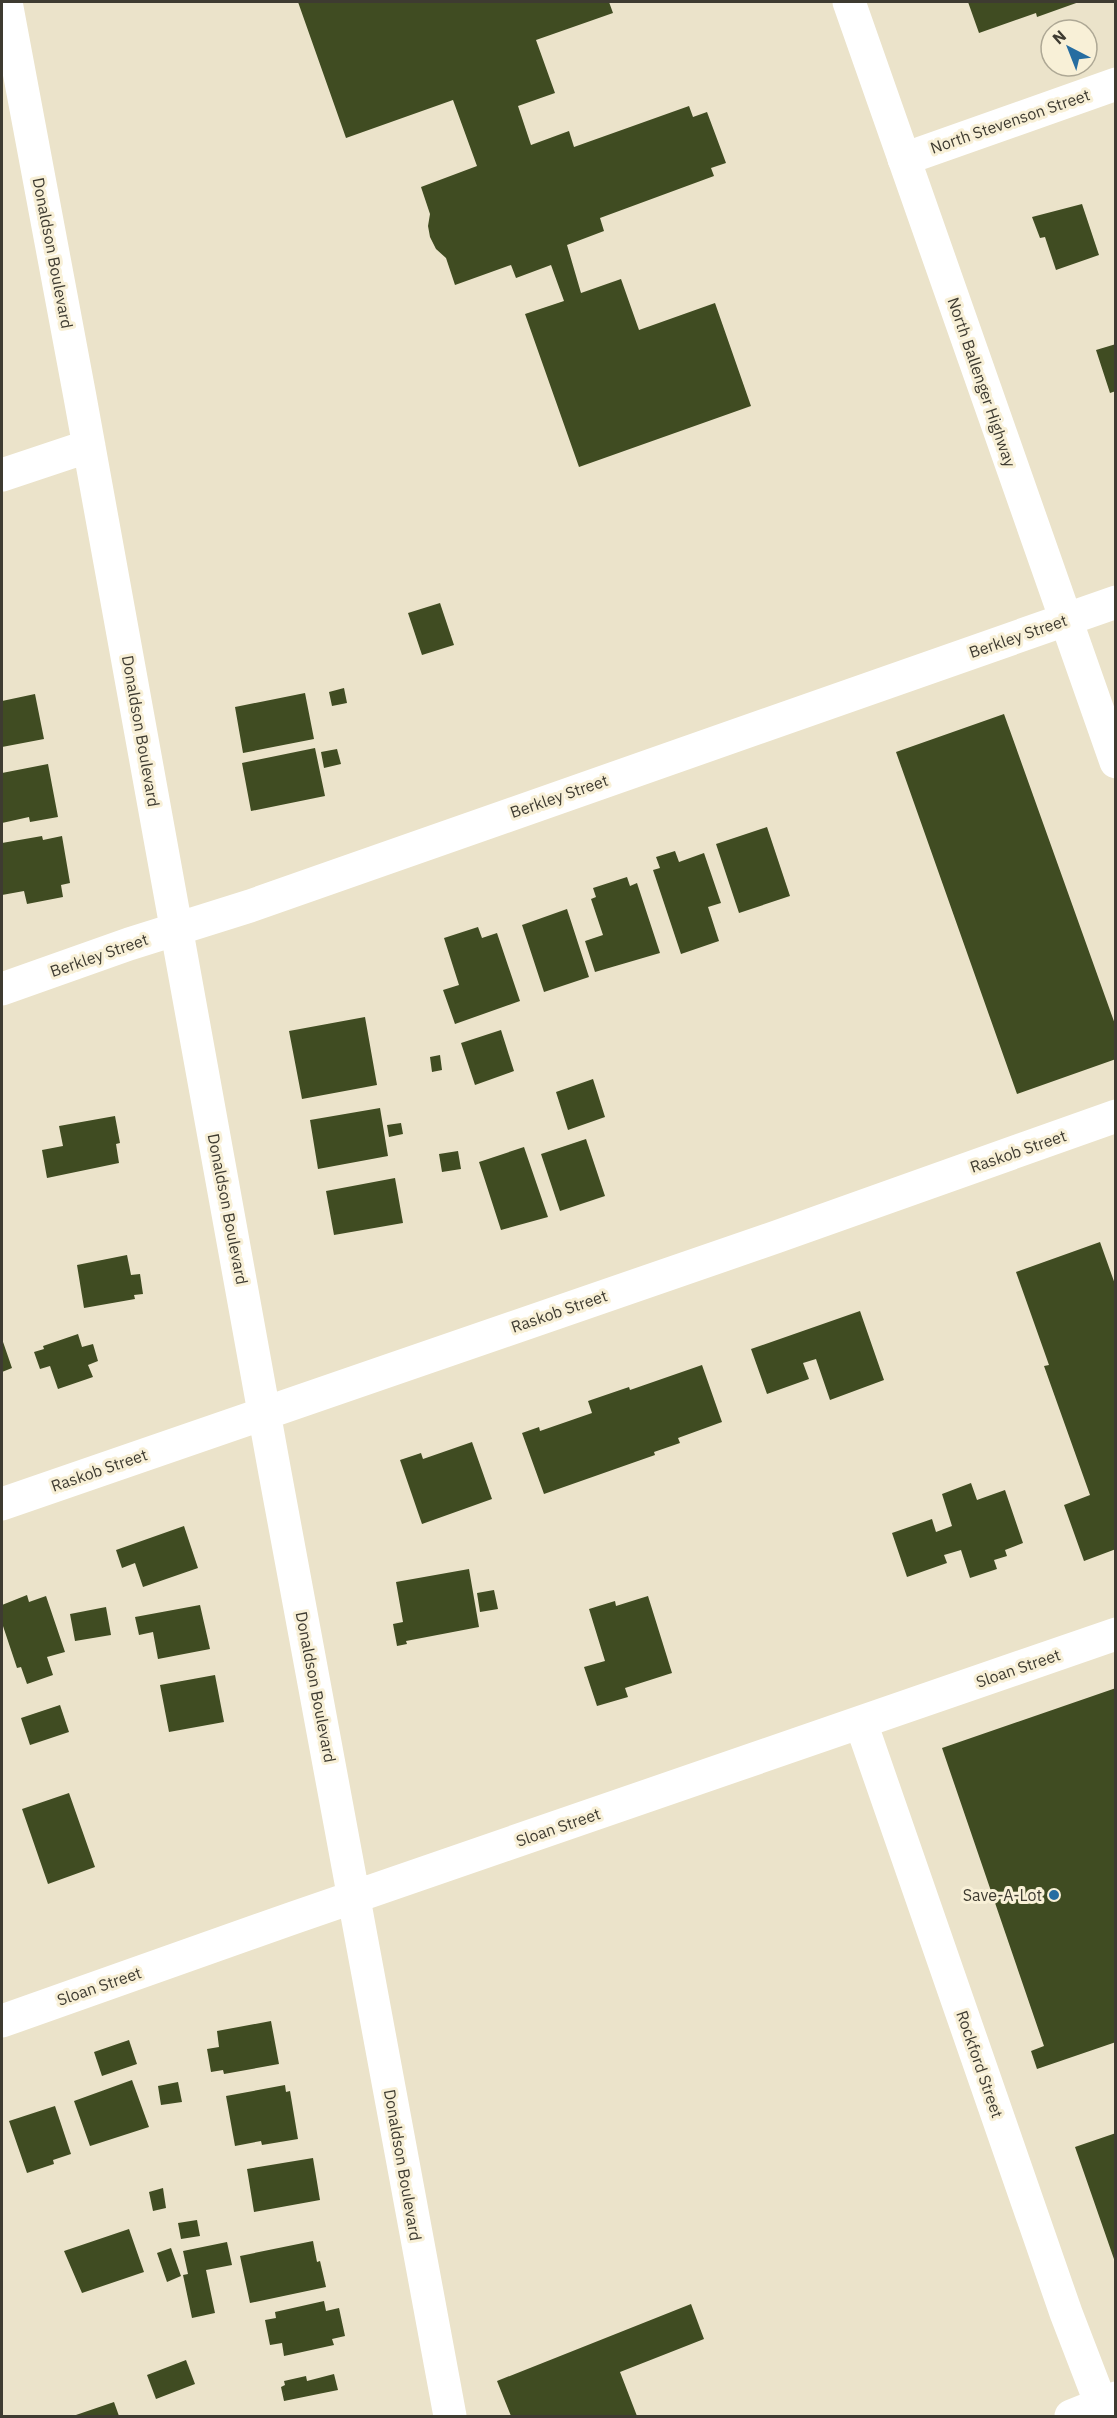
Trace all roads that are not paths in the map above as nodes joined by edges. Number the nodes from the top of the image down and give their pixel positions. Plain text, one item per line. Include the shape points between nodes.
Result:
1 (6, 2) edge
2 (849, 2) edge
3 (1116, 84) edge
4 (904, 159) junction
5 (89, 446) junction
6 (2, 475) edge
7 (1116, 602) edge
8 (1065, 620) junction
9 (1116, 762) edge
10 (177, 929) junction
11 (2, 989) edge
12 (1116, 1116) edge
13 (265, 1412) junction
14 (2, 1504) edge
15 (1116, 1634) edge
16 (861, 1723) junction
17 (355, 1897) junction
18 (2, 2021) edge
19 (1108, 2401) edge
20 (450, 2416) edge
21 (1071, 2416) edge

1 - 5 street, Donaldson Boulevard
2 - 4 street, North Ballenger Highway
3 - 4 street, North Stevenson Street
4 - 8 street, North Ballenger Highway
5 - 6 street
5 - 10 street, Donaldson Boulevard
7 - 8 street, Berkley Street
8 - 9 street, North Ballenger Highway
8 - 10 street, Berkley Street
10 - 11 street, Berkley Street
10 - 13 street, Donaldson Boulevard
12 - 13 street, Raskob Street
13 - 14 street, Raskob Street
13 - 17 street, Donaldson Boulevard
15 - 16 street, Sloan Street
16 - 17 street, Sloan Street
16 - 19 street, Rockford Street via 1066,2313
17 - 18 street, Sloan Street
17 - 20 street, Donaldson Boulevard
19 - 21 street

